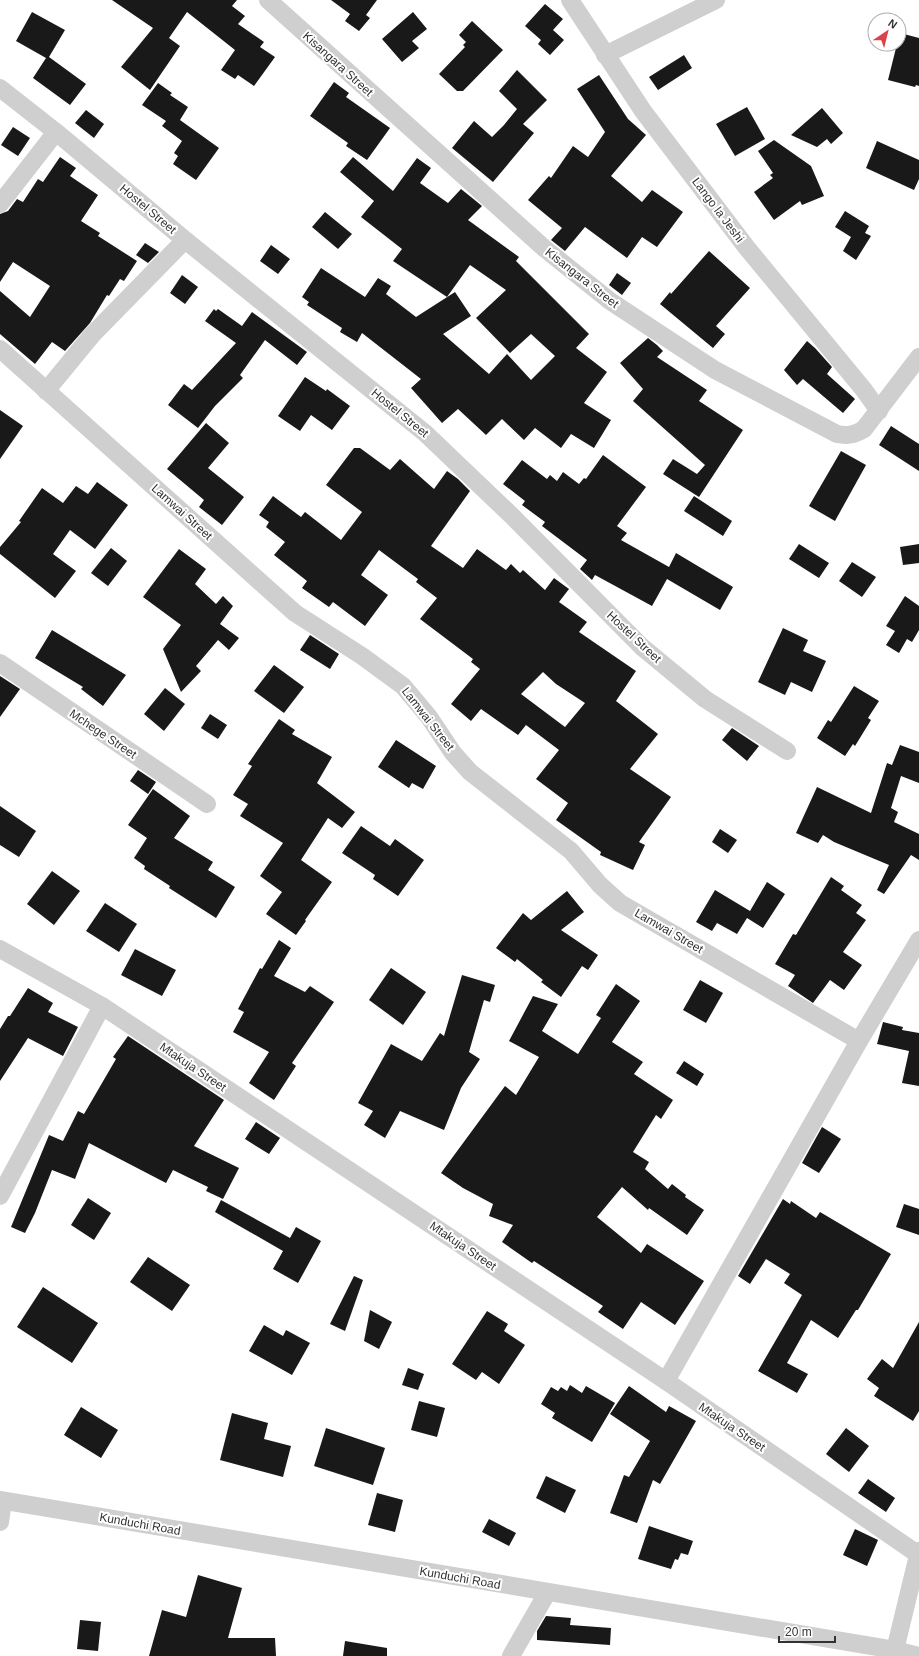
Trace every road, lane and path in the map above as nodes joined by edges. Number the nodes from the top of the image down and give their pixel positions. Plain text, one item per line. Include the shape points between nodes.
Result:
1 (268, 0) edge
2 (570, 0) edge
3 (716, 0) edge
4 (605, 55) junction
5 (0, 88) edge
6 (56, 132) junction
7 (0, 204) edge
8 (185, 240) junction
9 (0, 349) edge
10 (919, 357) edge
11 (46, 391) junction
12 (879, 411) junction
13 (0, 663) edge
14 (787, 751) dead end
15 (207, 804) dead end
16 (919, 940) edge
17 (0, 949) edge
18 (102, 1006) junction
19 (859, 1041) junction
20 (0, 1196) edge
21 (666, 1381) junction
22 (2, 1501) edge
23 (0, 1522) edge
24 (918, 1553) edge
25 (547, 1593) junction
26 (895, 1650) junction
27 (511, 1656) edge
28 (919, 1656) edge

1 - 12 street, Kisangara Street via 544,248 610,302 715,370 837,434 856,434 864,429
2 - 4 street, Lango la Jeshi
3 - 4 street
4 - 12 street, Lango la Jeshi via 643,111 747,248
5 - 6 street, Hostel Street
6 - 7 street
6 - 8 street, Hostel Street
8 - 11 street via 92,335
8 - 14 street, Hostel Street via 425,433 642,647 705,699
9 - 11 street, Lamwai Street
10 - 12 street, Kisangara Street
11 - 19 street, Lamwai Street via 295,613 403,686 470,772 572,851 600,885 620,903
13 - 15 street, Mchege Street
16 - 19 street
17 - 18 street, Mtakuja Street
18 - 20 street
18 - 21 street, Mtakuja Street
19 - 21 street
21 - 24 street, Mtakuja Street
22 - 23 street
22 - 25 street, Kunduchi Road
24 - 26 street
25 - 26 street, Kunduchi Road
25 - 27 street
26 - 28 street, Kunduchi Road

